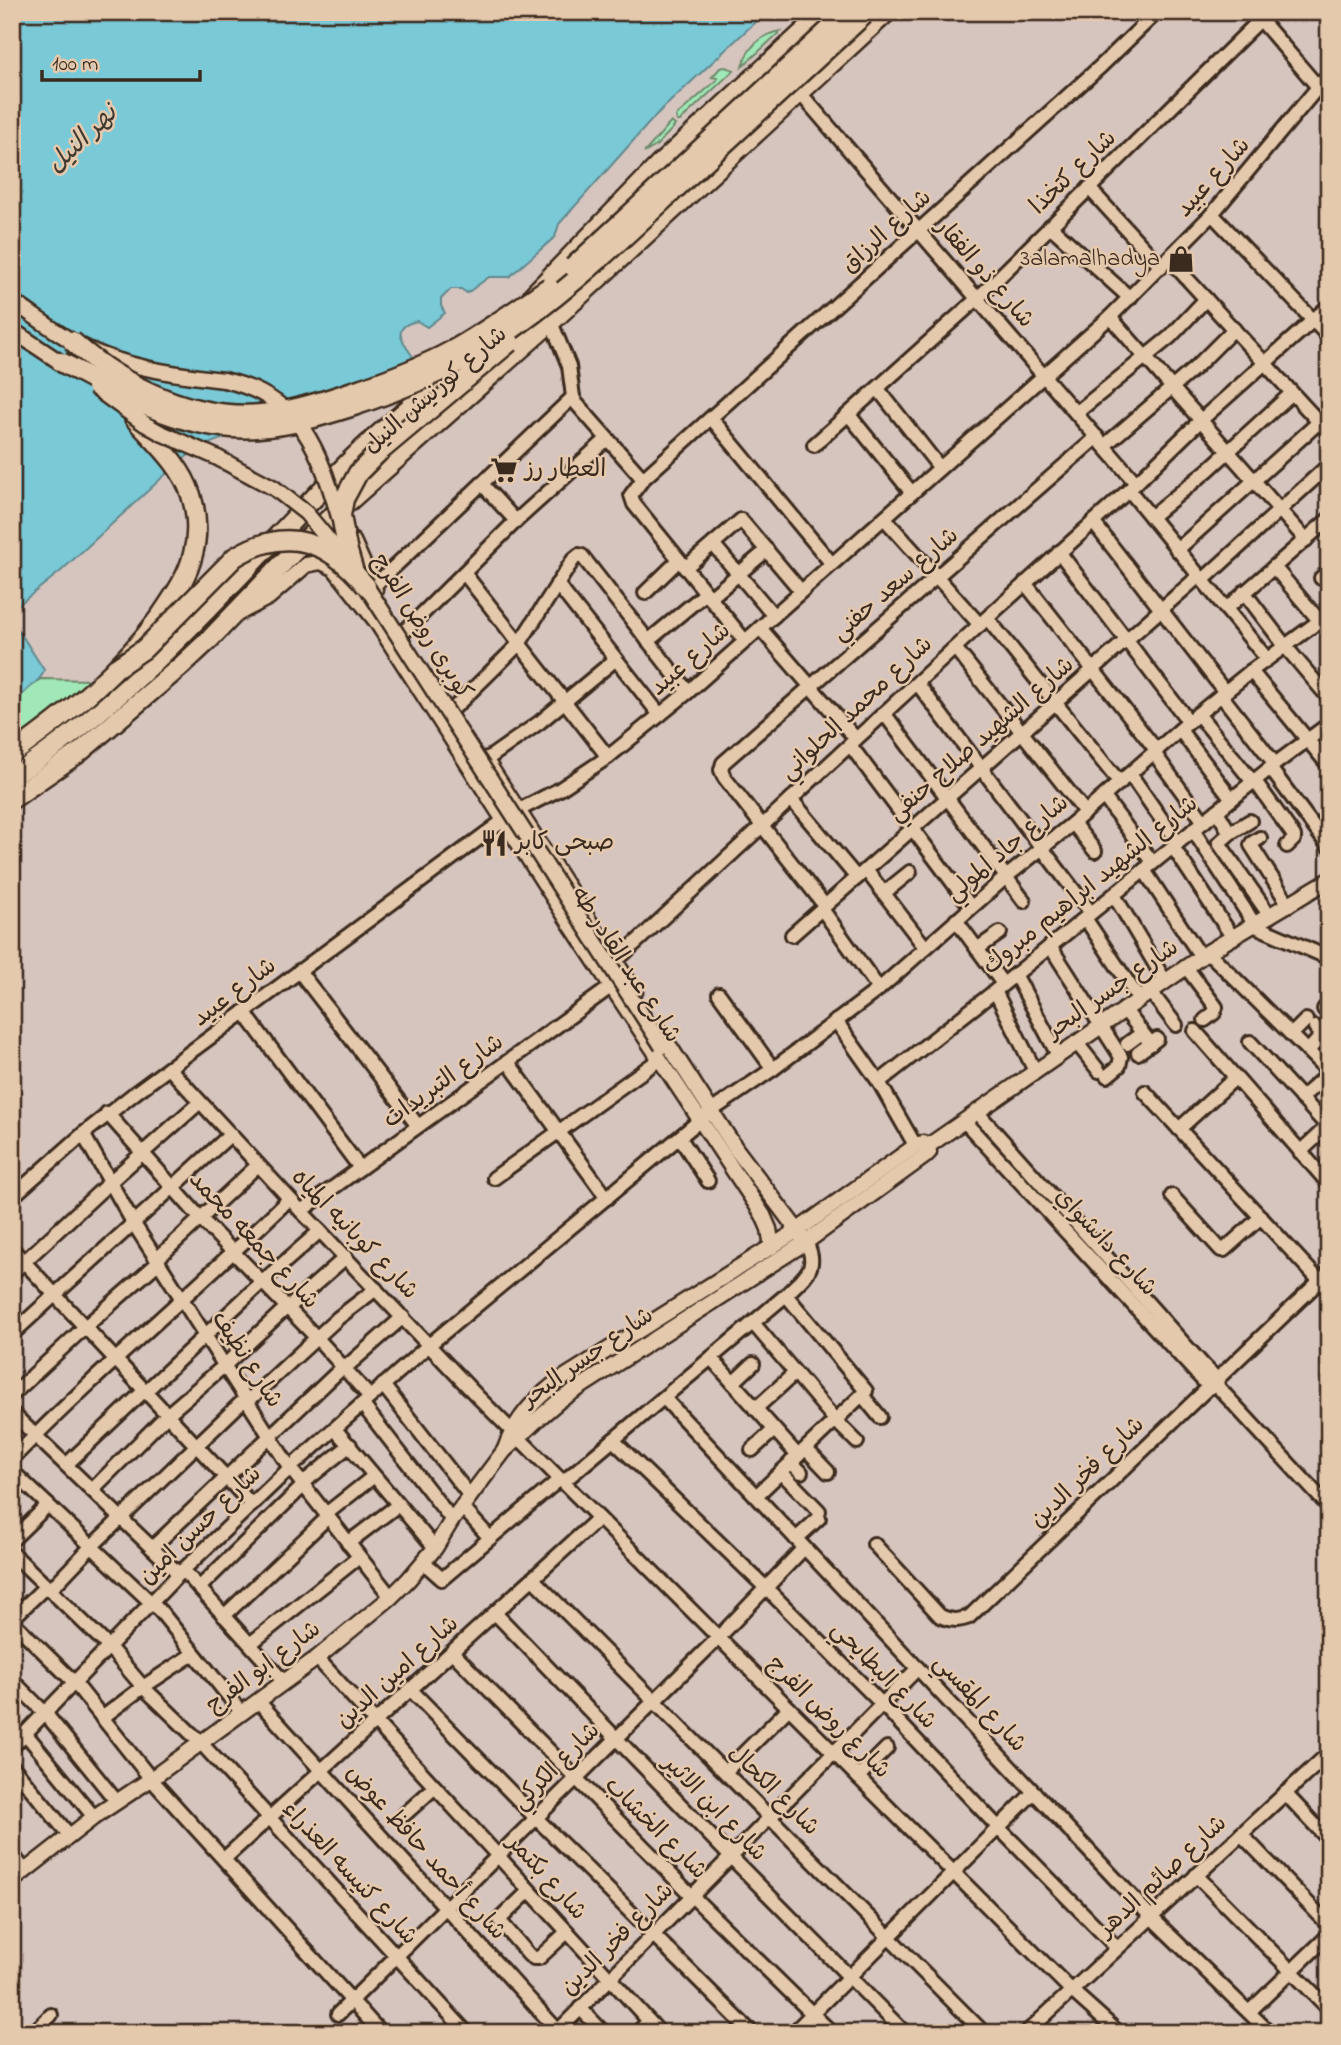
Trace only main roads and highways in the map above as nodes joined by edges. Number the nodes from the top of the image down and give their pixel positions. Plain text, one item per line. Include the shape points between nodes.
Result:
1 (825, 12) edge
2 (887, 12) edge
3 (859, 13) edge
4 (621, 206) junction
5 (12, 301) edge
6 (12, 330) edge
7 (72, 341) junction
8 (61, 362) junction
9 (129, 413) junction
10 (352, 498) junction
11 (364, 581) junction
12 (232, 616) junction
13 (116, 668) junction
14 (12, 754) edge
15 (474, 775) junction
16 (12, 778) edge
17 (12, 799) edge
18 (1329, 880) edge
19 (661, 1053) junction
20 (685, 1071) junction
21 (706, 1116) junction
22 (786, 1217) junction
23 (769, 1229) junction
24 (802, 1236) junction
25 (772, 1247) junction
26 (515, 1434) junction
27 (504, 1451) joint
28 (12, 1881) edge

1 - 4 highway, شارع كورنيش النيل via 680,144
2 - 10 highway, شارع كورنيش النيل via 551,322
3 - 7 highway, bridge via 554,283 452,351 424,364 305,405 238,414 207,411 148,392 93,360
3 - 8 highway, bridge via 608,252 506,334 430,376 314,418 233,428 163,414
4 - 11 highway, bridge via 578,281 358,473 341,515 347,548
4 - 16 highway, شارع كورنيش النيل via 507,321 352,459 165,653 108,706
5 - 7 main road, كوبرى روض الفرج
6 - 8 main road, كوبرى روض الفرج, bridge
7 - 11 main road, كوبرى روض الفرج, bridge via 134,365 242,384 289,412 312,441 352,559
8 - 9 main road, كوبرى روض الفرج, bridge
9 - 11 main road, كوبرى روض الفرج, bridge via 274,488 306,513
9 - 13 highway, bridge via 184,478 196,534 191,563 178,590
10 - 11 main road, شارع عبد القادر طه via 350,522
10 - 12 highway, شارع كورنيش النيل
11 - 13 highway, bridge via 318,546 301,541 266,542 235,557 150,643
11 - 15 main road, كوبرى روض الفرج, bridge via 377,611 468,753
11 - 19 main road, كوبرى روض الفرج, bridge
11 - 20 main road, شارع عبد القادر طه via 519,810
12 - 15 main road, شارع عبد القادر طه via 269,597 306,565 321,562 334,568 376,621
12 - 17 highway, شارع كورنيش النيل via 122,719
13 - 14 highway
15 - 19 main road, شارع عبد القادر طه
18 - 24 main road, شارع جسر البحر via 1144,995 921,1146 929,1152 925,1156
19 - 20 main road, كوبرى روض الفرج
19 - 21 main road, شارع عبد القادر طه
20 - 21 main road, شارع عبد القادر طه
21 - 22 main road, شارع عبد القادر طه
21 - 23 main road, شارع عبد القادر طه
22 - 23 main road via 780,1226
22 - 24 main road, شارع عبد القادر طه
23 - 25 main road, شارع عبد القادر طه
24 - 25 main road, شارع جسر البحر
24 - 26 main road, شارع جسر البحر
25 - 26 main road, شارع جسر البحر via 560,1380 529,1407
26 - 27 main road, شارع جسر البحر
27 - 28 main road, شارع ابو الفرج via 435,1548 391,1597 317,1658

